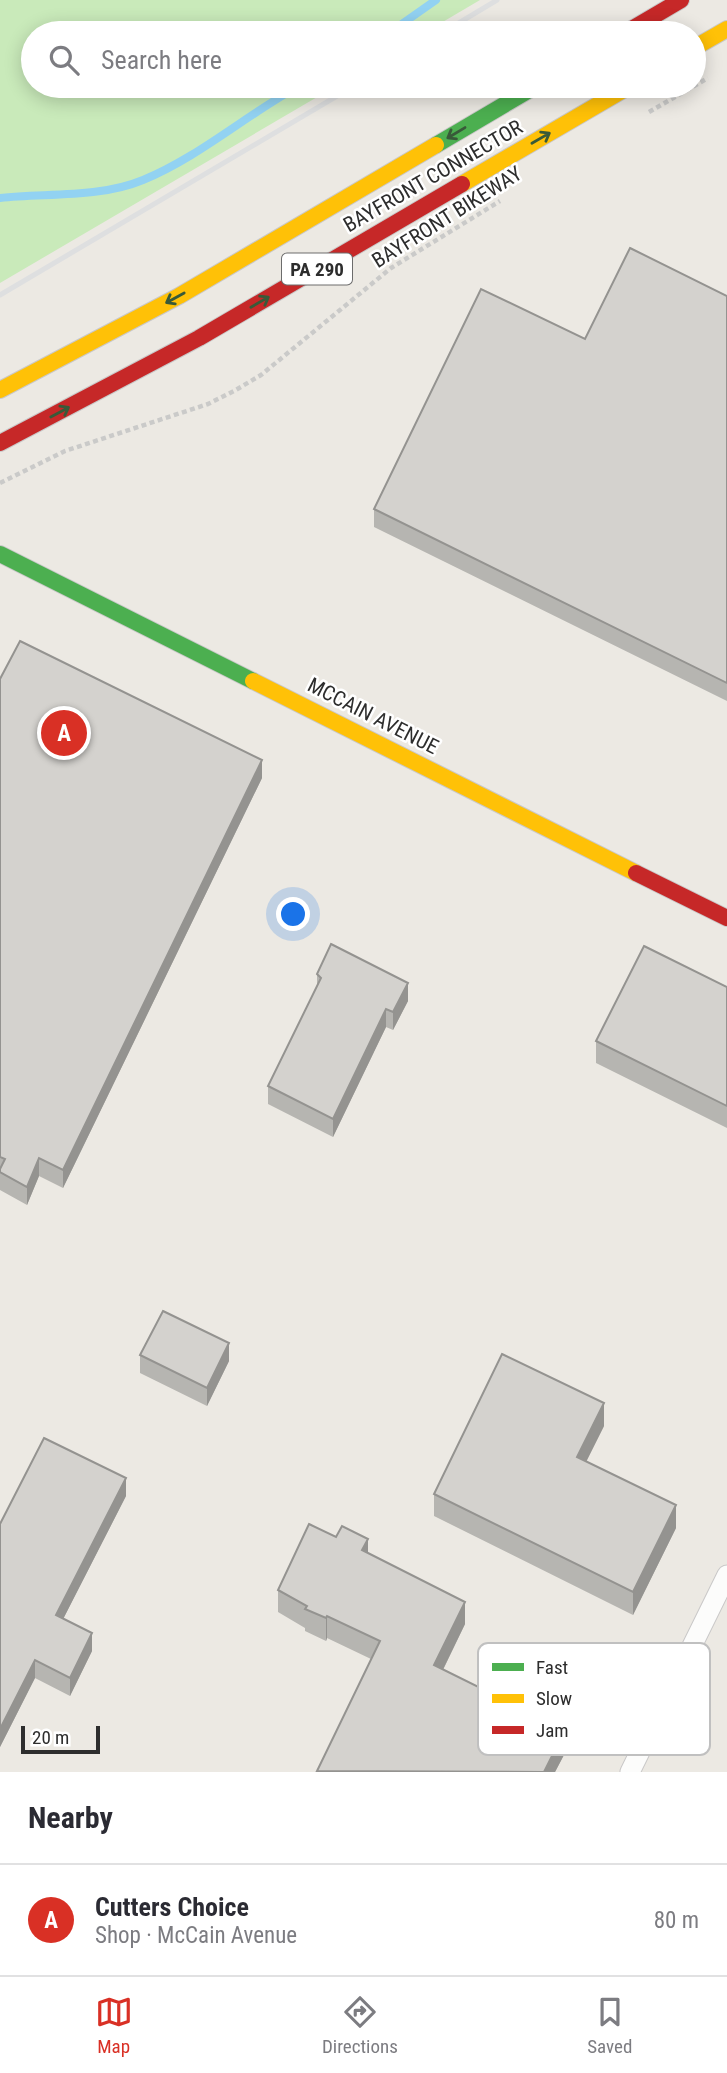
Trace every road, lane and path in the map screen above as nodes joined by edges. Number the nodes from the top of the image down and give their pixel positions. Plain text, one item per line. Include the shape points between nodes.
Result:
1 (681, 0) edge
2 (645, 21) edge
3 (727, 29) edge
4 (706, 41) edge
5 (712, 75) dead end
6 (706, 79) edge
7 (516, 98) edge
8 (609, 98) edge
9 (673, 98) edge
10 (646, 114) dead end
11 (510, 195) dead end
12 (0, 390) edge
13 (0, 443) edge
14 (0, 484) edge
15 (0, 554) edge
16 (727, 918) edge
17 (727, 1575) edge
18 (694, 1643) edge
19 (638, 1755) edge
20 (630, 1772) edge

1 - 2 main road
3 - 4 main road
5 - 6 path
7 -> 12 main road, BAYFRONT CONNECTOR / PA 290 via 179,296
13 -> 8 main road, BAYFRONT CONNECTOR / PA 290 via 199,338
9 - 10 path
11 - 14 path, BAYFRONT BIKEWAY via 391,268 261,375 234,391 208,404 65,451
15 - 16 main road, MCCAIN AVENUE
17 - 18 street
19 - 20 street

